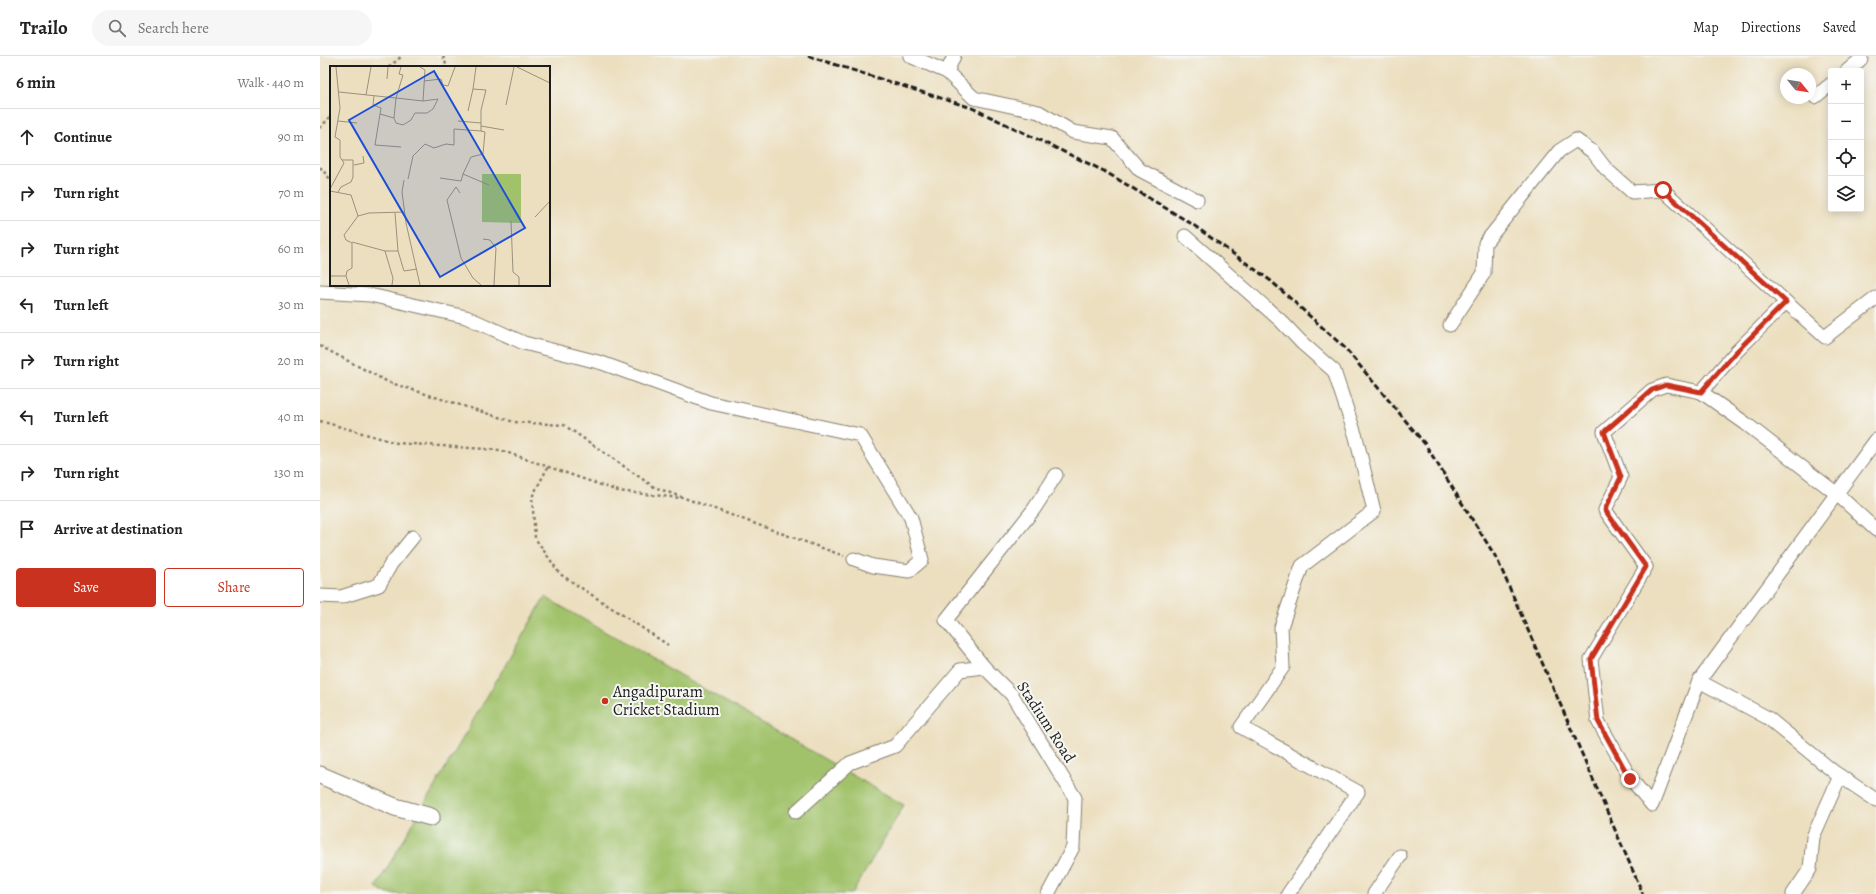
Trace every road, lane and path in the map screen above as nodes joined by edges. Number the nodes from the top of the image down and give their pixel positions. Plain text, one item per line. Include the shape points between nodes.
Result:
1 (402, 56) edge
2 (444, 56) edge
3 (910, 56) edge
4 (954, 56) edge
5 (1861, 56) edge
6 (390, 66) edge
7 (447, 66) edge
8 (1850, 68) edge
9 (947, 72) junction
10 (1828, 86) edge
11 (1816, 96) edge
12 (330, 117) edge
13 (320, 128) edge
14 (320, 167) edge
15 (330, 179) edge
16 (1197, 200) dead end
17 (1185, 236) dead end
18 (320, 292) edge
19 (1876, 298) edge
20 (1786, 302) junction
21 (1450, 325) dead end
22 (320, 346) edge
23 (1701, 392) junction
24 (320, 421) edge
25 (1876, 440) edge
26 (548, 467) junction
27 (1056, 475) dead end
28 (1837, 494) junction
29 (685, 498) junction
30 (1876, 530) edge
31 (413, 537) dead end
32 (854, 559) joint
33 (320, 596) edge
34 (668, 645) dead end
35 (984, 667) junction
36 (1699, 681) junction
37 (320, 775) edge
38 (1840, 776) junction
39 (1876, 800) edge
40 (796, 812) dead end
41 (431, 817) dead end
42 (1400, 856) dead end
43 (1048, 894) edge
44 (1288, 894) edge
45 (1374, 894) edge
46 (1794, 894) edge

1 - 6 path
2 - 7 path
3 - 9 street
4 - 9 street
5 - 8 street
9 - 16 street via 974,98 1039,112 1074,132 1112,138 1140,170
10 - 11 street
12 - 13 path
14 - 15 path
17 - 44 street via 1334,371 1356,437 1374,512 1302,566 1281,627 1283,667 1241,726 1358,792
18 - 32 street via 370,295 466,317 524,343 602,363 711,403 860,435 911,518 922,560 909,572 873,566
19 - 20 street via 1825,337
20 - 21 street via 1663,190 1632,192 1606,169 1593,152 1576,140 1559,150 1485,243 1484,273
20 - 23 street via 1736,352
22 - 29 path via 395,384 514,422 564,425 654,487
23 - 28 street
23 - 36 street via 1666,385 1652,390 1604,432 1621,477 1605,510 1646,567 1591,659 1598,721 1630,779 1652,805
24 - 26 path via 397,443 500,450
25 - 28 street
26 - 29 path via 618,491
26 - 34 path via 532,497 535,538 560,574
27 - 35 street, Stadium Road via 1034,509 946,620
28 - 30 street
28 - 36 street
29 - 32 path
31 - 33 street via 391,564 379,585 342,597
35 - 40 street via 960,670 895,746 850,763
35 - 43 street, Stadium Road via 1012,695 1075,798 1073,847
36 - 38 street via 1768,718
37 - 41 street via 395,807
38 - 39 street
38 - 46 street via 1813,837 1810,869
42 - 45 street

